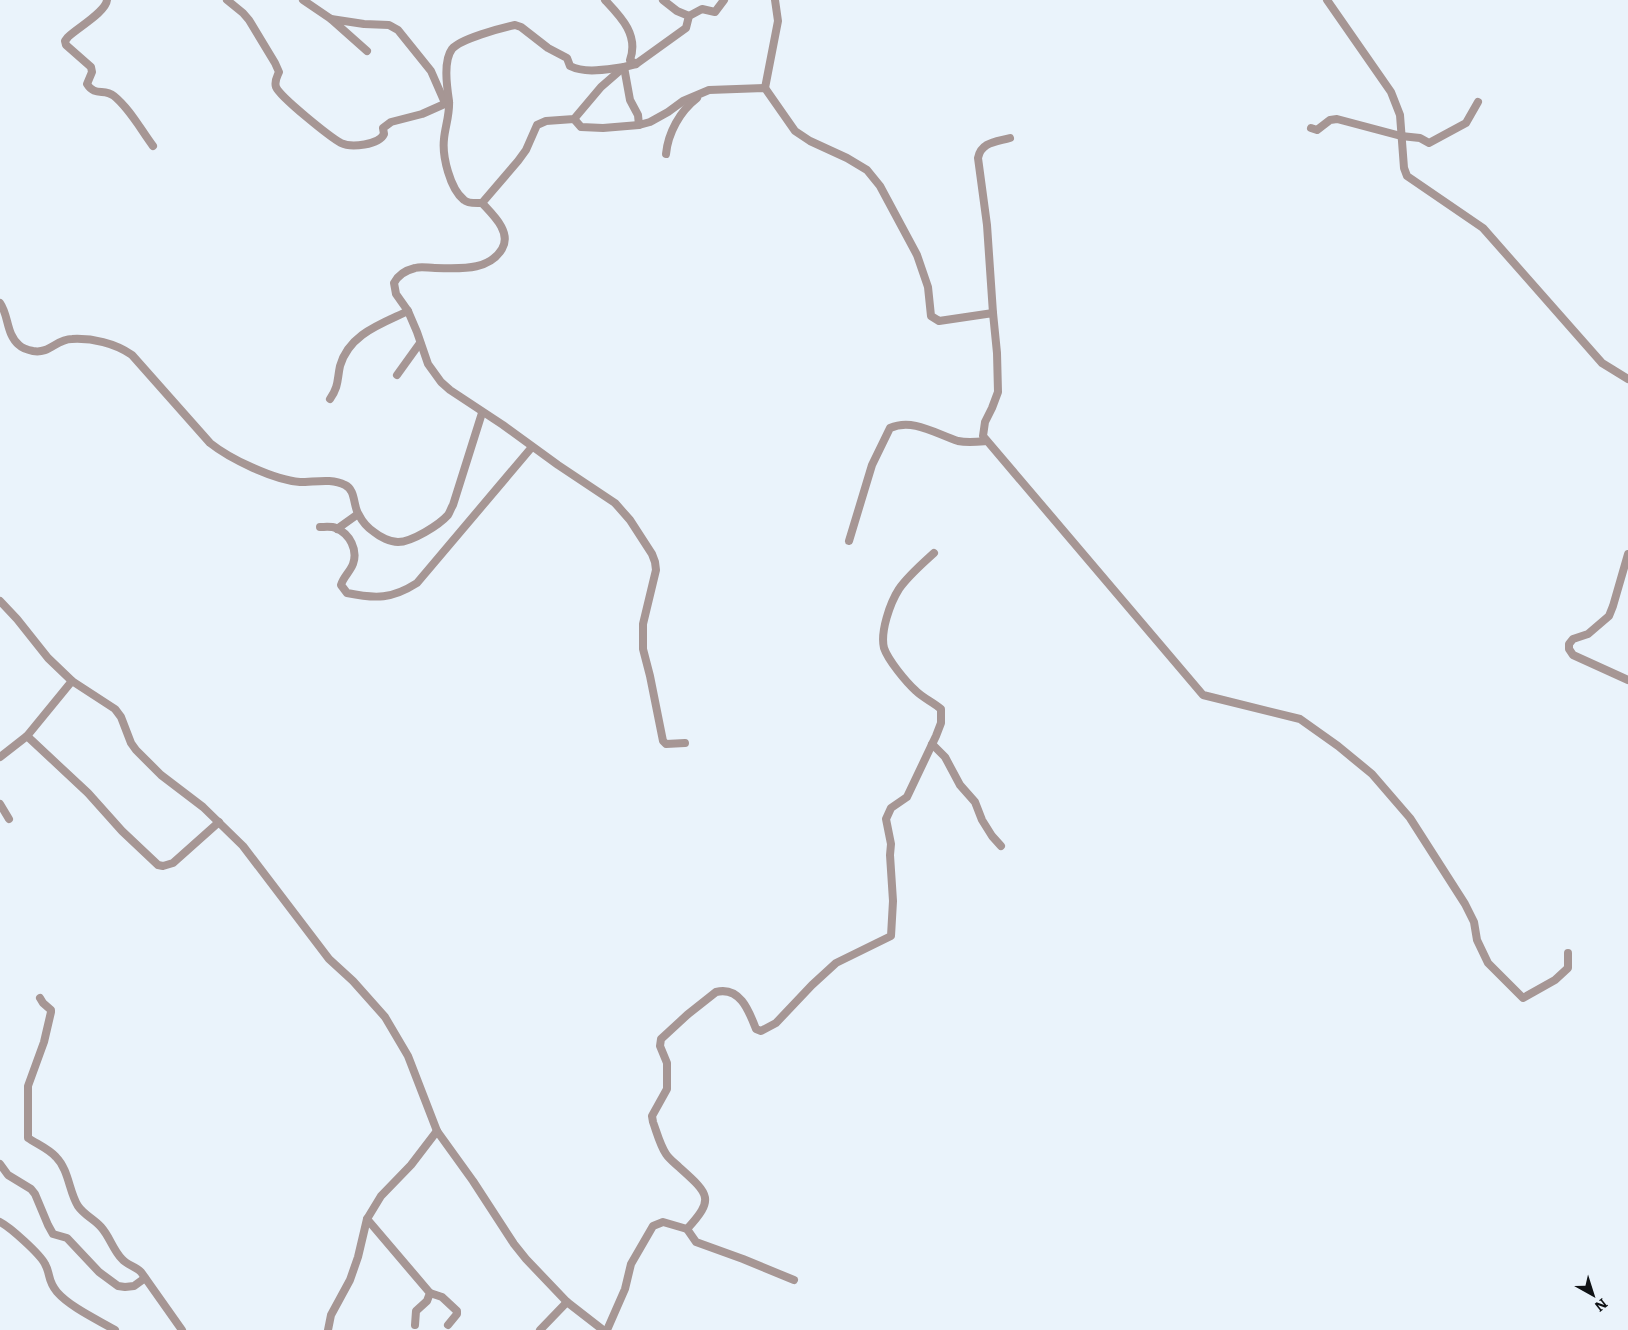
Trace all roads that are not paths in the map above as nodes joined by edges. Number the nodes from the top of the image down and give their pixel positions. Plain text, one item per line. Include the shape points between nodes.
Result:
1 (107, 0) edge
2 (228, 0) edge
3 (303, 0) edge
4 (605, 0) edge
5 (662, 0) edge
6 (724, 0) edge
7 (775, 0) edge
8 (1327, 0) edge
9 (689, 16) junction
10 (331, 19) junction
11 (367, 51) dead end
12 (636, 64) junction
13 (624, 67) junction
14 (765, 88) junction
15 (709, 90) junction
16 (447, 102) junction
17 (1478, 102) dead end
18 (574, 119) junction
19 (639, 126) junction
20 (1311, 128) dead end
21 (1401, 136) junction
22 (1010, 138) dead end
23 (153, 146) dead end
24 (666, 154) dead end
25 (482, 203) junction
26 (0, 303) edge
27 (408, 311) junction
28 (993, 313) junction
29 (420, 343) junction
30 (397, 375) dead end
31 (1628, 379) edge
32 (330, 399) dead end
33 (482, 413) junction
34 (986, 441) junction
35 (532, 447) junction
36 (358, 514) junction
37 (320, 526) dead end
38 (337, 528) junction
39 (849, 541) dead end
40 (934, 553) dead end
41 (1628, 554) edge
42 (0, 601) edge
43 (1628, 680) edge
44 (72, 681) junction
45 (28, 736) junction
46 (685, 743) dead end
47 (932, 744) junction
48 (0, 757) edge
49 (0, 804) edge
50 (9, 818) dead end
51 (219, 822) junction
52 (1001, 846) dead end
53 (1568, 953) dead end
54 (40, 998) dead end
55 (437, 1131) junction
56 (0, 1164) edge
57 (366, 1219) junction
58 (0, 1222) edge
59 (687, 1229) junction
60 (145, 1278) junction
61 (794, 1280) dead end
62 (430, 1293) junction
63 (567, 1302) junction
64 (415, 1325) dead end
65 (448, 1325) dead end
66 (115, 1330) edge
67 (182, 1330) edge
68 (328, 1330) edge
69 (540, 1330) edge
70 (603, 1330) edge
71 (607, 1330) edge

1 - 23 street via 100,12 68,37 66,45 91,67 87,84 90,88 95,92 108,92 123,104
2 - 16 street via 249,20 275,63 279,72 275,85 279,91 341,142 358,145 380,140 383,128 391,122 422,114
3 - 10 street
4 - 12 street via 628,26 633,46 630,60
5 - 9 street
6 - 9 street via 715,12 702,9
7 - 14 street via 778,22
8 - 21 street via 1391,92 1400,115
9 - 12 street via 686,28
10 - 11 street
10 - 16 street via 388,25 398,30 431,71
12 - 13 street
13 - 16 street via 577,70 570,66 567,58 515,25 458,43 453,48 446,58
13 - 18 street via 601,87
13 - 19 street
14 - 15 street
14 - 28 street via 795,131 867,170 880,186 917,255 928,287 931,316 939,321
15 - 19 street via 683,100 668,112
15 - 24 street via 690,103 676,122 667,142
16 - 25 street via 443,150 448,171 464,200
17 - 21 street via 1466,123 1429,143 1420,138
18 - 19 street via 581,126
18 - 25 street via 546,121 537,125 526,150
20 - 21 street via 1316,130 1330,120 1337,120
21 - 31 street via 1404,168 1408,176 1483,228 1602,363
22 - 28 street via 985,145 978,158 987,225
25 - 27 street via 502,228 505,236 502,249 492,260 474,267 415,268 399,276 394,283 396,294
26 - 36 street via 10,334 20,347 44,351 72,339 103,342 120,348 132,355 218,449 273,475 298,482 345,485 351,491
27 - 29 street
27 - 32 street via 369,329 354,340 340,366 336,389
28 - 34 street via 998,392 985,422 983,436
29 - 30 street
29 - 33 street via 428,364 441,382
33 - 35 street
33 - 36 street via 453,505 441,521 420,535 400,542 375,533
34 - 39 street via 969,443 908,424 890,428 872,465
34 - 53 street via 1203,695 1300,719 1372,774 1410,818 1465,904 1488,963 1523,998 1555,980 1568,968
35 - 38 street via 423,577 402,593 378,597 346,593 341,585 352,566 354,550 350,539
35 - 46 street via 616,503 652,554 656,570 643,624 643,649 663,741 666,744
36 - 38 street
37 - 38 street
40 - 47 street via 899,589 882,636 884,649 900,672 917,692 941,709 940,723
41 - 43 street via 1608,616 1588,634 1573,639 1568,649 1573,655
42 - 44 street
44 - 45 street
44 - 51 street via 115,709 136,750
45 - 48 street
45 - 51 street via 158,865 173,863
47 - 52 street via 975,802 987,828
47 - 59 street via 907,797 891,808 886,819 891,844 891,936 836,963 766,1029 756,1029 739,996 720,991 661,1039 660,1046 667,1063 667,1089 652,1116 653,1122 667,1155 698,1184 706,1202
49 - 50 street
51 - 55 street via 243,846 328,959 385,1016 408,1056
54 - 60 street via 51,1012 28,1086 28,1138 57,1158 79,1208 107,1234 122,1260 135,1266
55 - 57 street via 381,1196
55 - 63 street via 520,1252
56 - 60 street via 35,1194 53,1234 67,1238 99,1272 118,1286 125,1287 134,1286
57 - 62 street
57 - 68 street via 358,1257 331,1315
58 - 66 street via 46,1264 49,1280 58,1294
59 - 61 street via 696,1242
59 - 71 street via 663,1222 653,1226 631,1264 625,1289
60 - 67 street
62 - 64 street via 416,1311
62 - 65 street via 442,1297 457,1311
63 - 69 street
63 - 70 street

